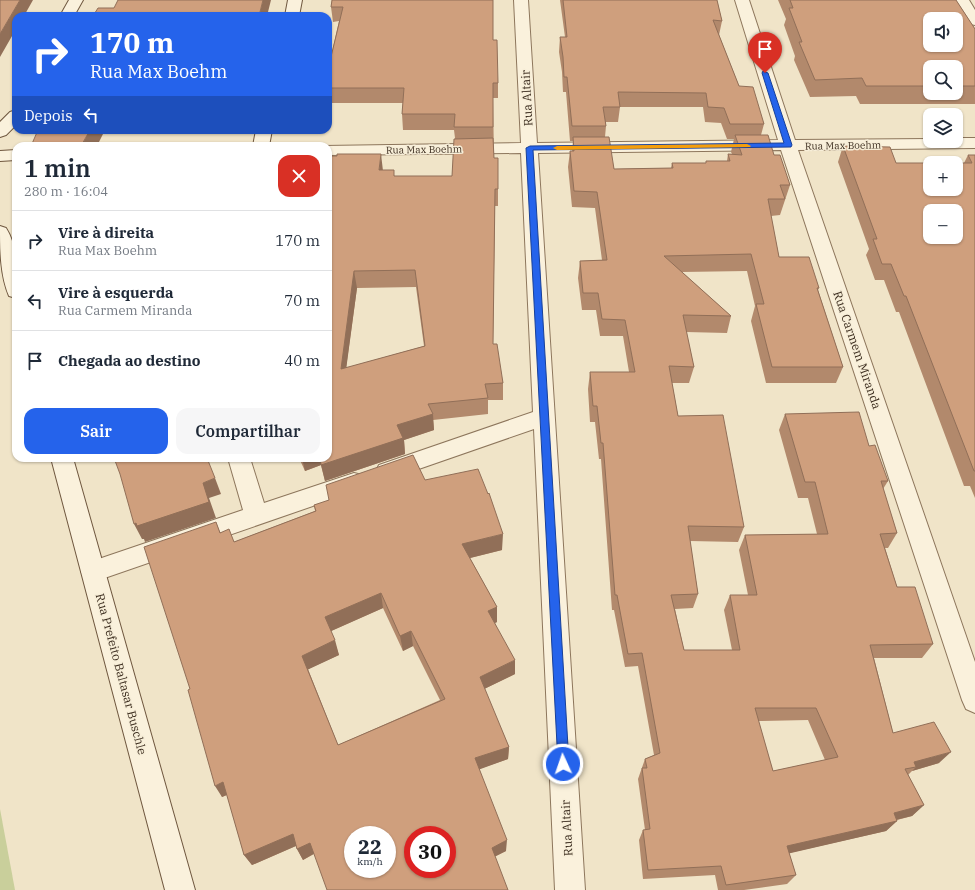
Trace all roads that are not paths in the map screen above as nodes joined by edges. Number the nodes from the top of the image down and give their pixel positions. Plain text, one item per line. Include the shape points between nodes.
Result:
1 (76, 0) edge
2 (296, 0) edge
3 (521, 0) edge
4 (742, 0) edge
5 (962, 0) edge
6 (69, 12) edge
7 (293, 12) edge
8 (975, 21) edge
9 (12, 119) edge
10 (0, 132) edge
11 (975, 143) edge
12 (788, 145) junction
13 (530, 148) junction
14 (332, 150) edge
15 (12, 155) edge
16 (0, 156) edge
17 (0, 232) edge
18 (12, 276) edge
19 (544, 417) junction
20 (63, 462) edge
21 (241, 462) edge
22 (256, 516) junction
23 (92, 571) junction
24 (975, 700) edge
25 (180, 890) edge
26 (570, 890) edge

1 - 6 street
2 - 7 street
3 - 13 street, Rua Altair
4 - 12 street, Rua Carmem Miranda
5 - 8 street
9 - 10 street
11 - 12 street, Rua Max Boehm
12 - 13 street, Rua Max Boehm
12 - 24 street, Rua Carmem Miranda
13 - 14 street, Rua Max Boehm
13 - 19 street, Rua Altair
15 - 16 street
17 - 18 street
19 - 22 street
19 - 26 street, Rua Altair
20 - 23 street, Rua Prefeito Baltasar Buschle
21 - 22 street
22 - 23 street
23 - 25 street, Rua Prefeito Baltasar Buschle

